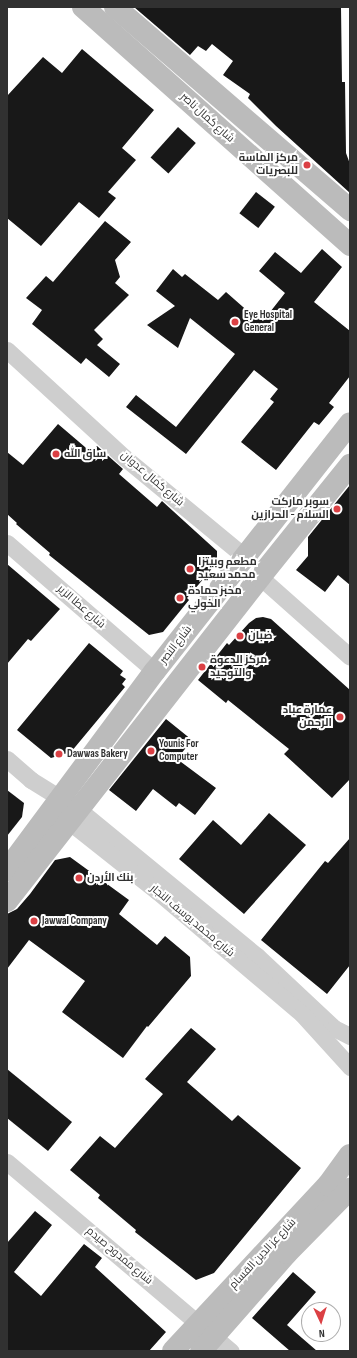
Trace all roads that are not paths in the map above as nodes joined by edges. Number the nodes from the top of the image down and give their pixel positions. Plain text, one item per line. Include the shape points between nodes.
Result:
1 (83, 7) edge
2 (115, 7) edge
3 (350, 210) edge
4 (350, 246) edge
5 (7, 350) edge
6 (350, 423) edge
7 (350, 465) edge
8 (7, 543) edge
9 (246, 558) junction
10 (260, 576) junction
11 (350, 657) edge
12 (155, 672) junction
13 (7, 758) edge
14 (66, 809) junction
15 (7, 870) edge
16 (7, 901) edge
17 (350, 1036) edge
18 (350, 1067) edge
19 (350, 1155) edge
20 (7, 1162) edge
21 (350, 1189) edge
22 (204, 1336) edge
23 (173, 1351) edge
24 (231, 1351) edge

1 - 4 main road, شارع كمال ناصر
2 - 3 main road
5 - 9 street, شارع كمال عدوان via 125,458
6 - 9 main road, شارع النصر
7 - 10 main road, شارع النصر
8 - 12 street, شارع عطا الزير
9 - 12 main road, شارع النصر
10 - 11 street
10 - 14 main road, شارع النصر
12 - 14 main road, شارع النصر
13 - 14 street, شارع محمد يوسف النجار
14 - 15 main road, شارع النصر
14 - 16 main road, شارع النصر
14 - 17 street, شارع محمد يوسف النجار via 257,956 334,1028
14 - 18 street, شارع محمد يوسف النجار via 157,891 302,1014
19 - 22 main road, شارع عز الدين القسام
20 - 22 street, شارع ممدوح صيدم
21 - 22 main road, شارع عز الدين القسام
22 - 23 main road, شارع عز الدين القسام
22 - 24 street, شارع ممدوح صيدم

